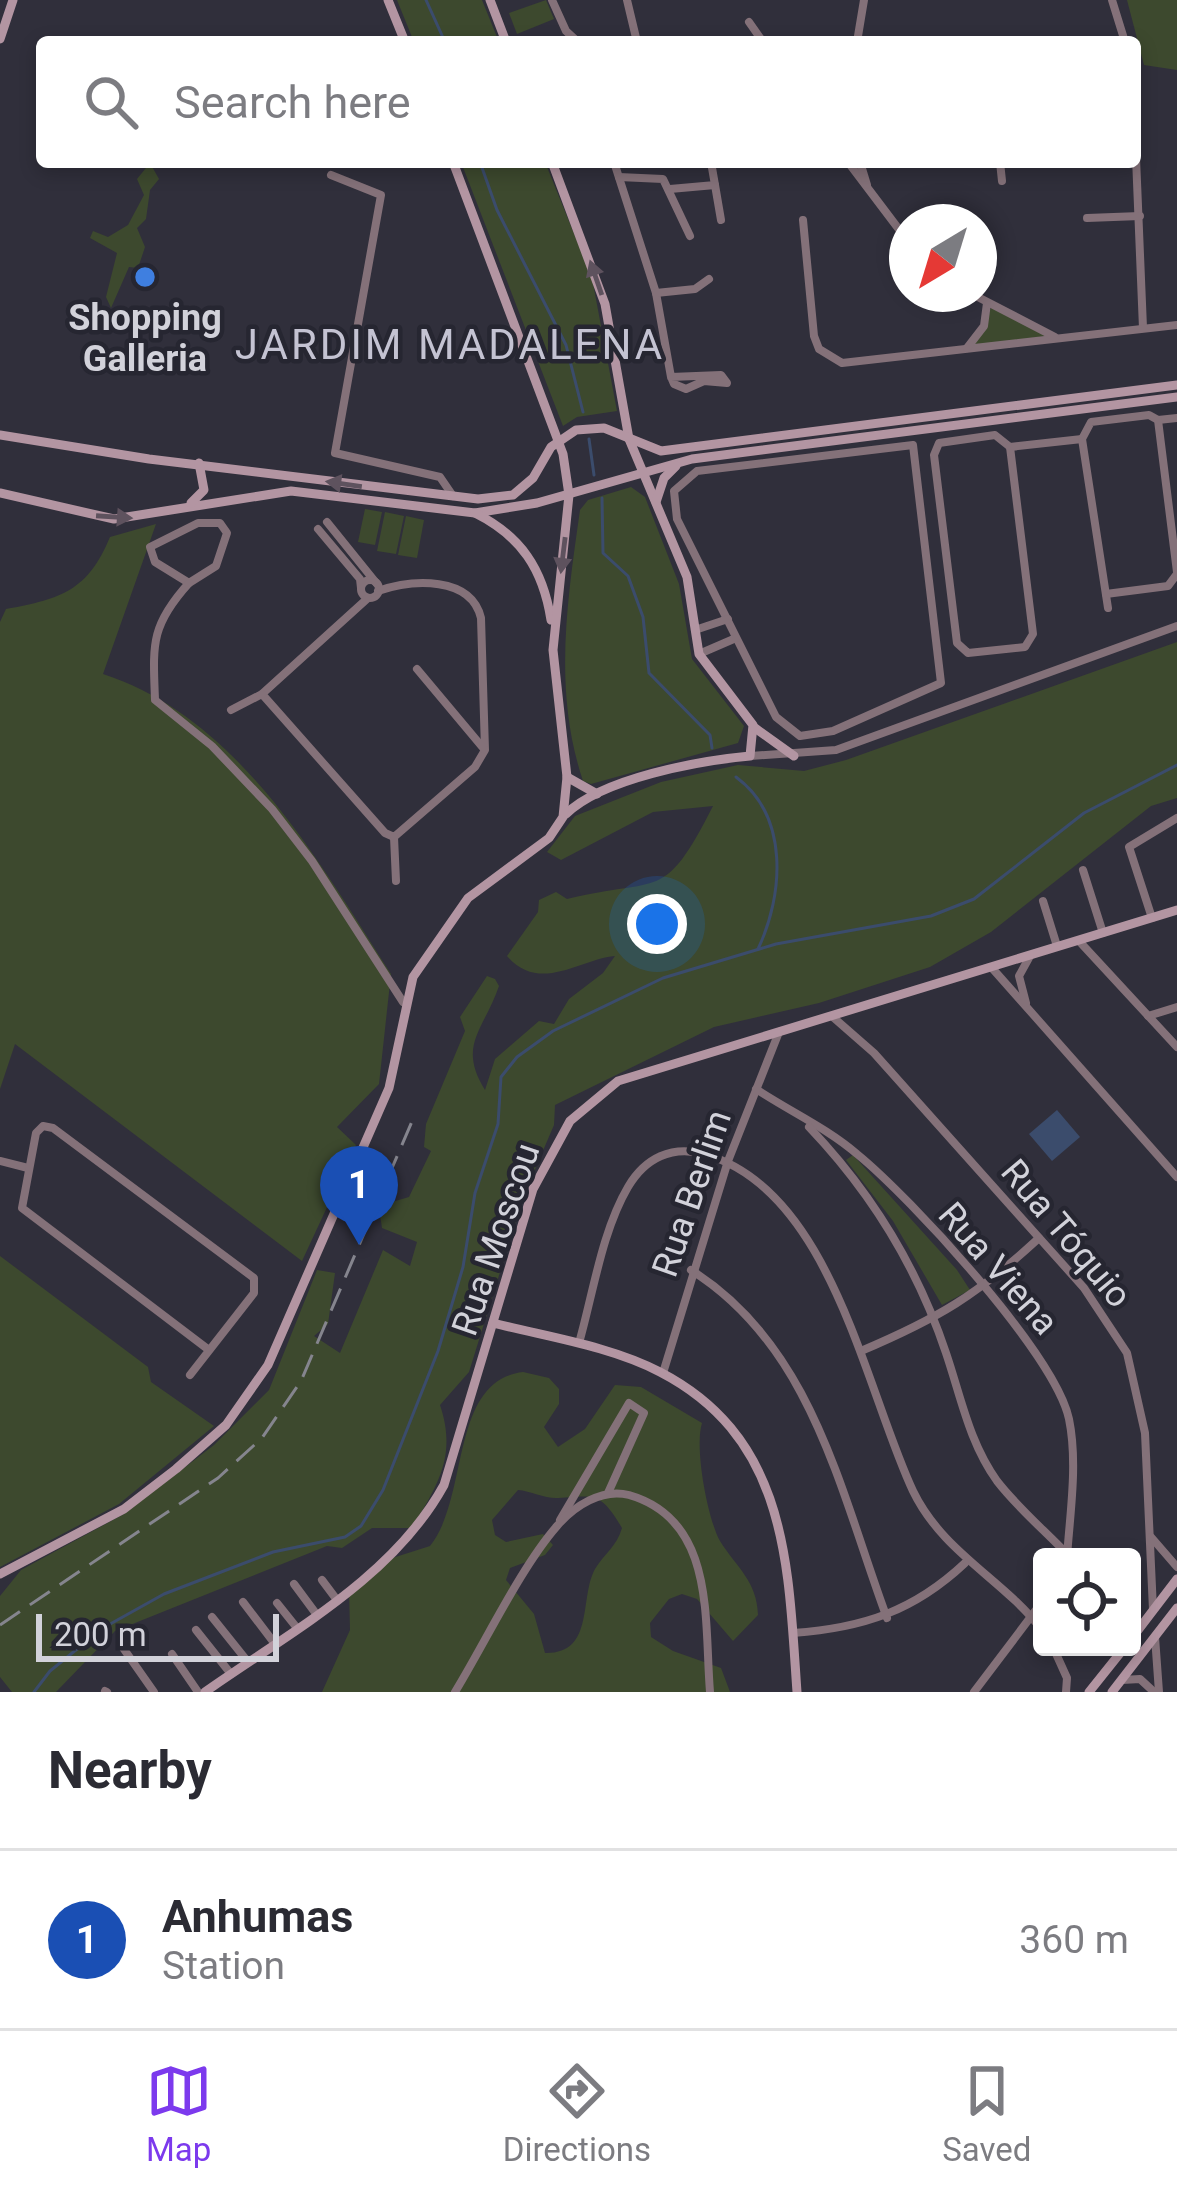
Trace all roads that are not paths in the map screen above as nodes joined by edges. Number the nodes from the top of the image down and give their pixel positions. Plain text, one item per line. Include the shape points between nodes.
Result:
1 (13, 0) edge
2 (388, 0) edge
3 (490, 0) edge
4 (552, 0) edge
5 (627, 0) edge
6 (864, 0) edge
7 (1112, 0) edge
8 (749, 22) dead end
9 (403, 36) edge
10 (504, 36) edge
11 (574, 36) edge
12 (636, 36) edge
13 (759, 36) edge
14 (858, 36) edge
15 (1123, 36) edge
16 (0, 39) edge
17 (455, 168) edge
18 (554, 168) edge
19 (616, 168) edge
20 (712, 168) edge
21 (852, 168) edge
22 (862, 168) edge
23 (1001, 168) edge
24 (1137, 168) edge
25 (331, 175) dead end
26 (619, 177) junction
27 (1002, 181) dead end
28 (715, 185) junction
29 (670, 189) junction
30 (869, 192) junction
31 (1140, 216) junction
32 (889, 217) edge
33 (1087, 218) dead end
34 (721, 220) dead end
35 (803, 220) dead end
36 (690, 236) dead end
37 (709, 278) dead end
38 (656, 292) junction
39 (997, 307) edge
40 (986, 312) edge
41 (1177, 326) edge
42 (1143, 328) junction
43 (1056, 338) junction
44 (966, 350) junction
45 (671, 377) junction
46 (1177, 385) edge
47 (1177, 397) edge
48 (1177, 418) edge
49 (1157, 420) junction
50 (910, 428) junction
51 (0, 435) edge
52 (559, 439) junction
53 (629, 439) junction
54 (1082, 439) junction
55 (914, 445) junction
56 (1010, 447) junction
57 (680, 462) junction
58 (200, 463) junction
59 (643, 472) junction
60 (419, 473) junction
61 (0, 493) edge
62 (420, 494) junction
63 (569, 495) junction
64 (454, 497) junction
65 (656, 502) junction
66 (191, 505) junction
67 (475, 513) junction
68 (327, 522) dead end
69 (198, 523) junction
70 (318, 529) dead end
71 (1177, 573) edge
72 (189, 583) junction
73 (361, 588) junction
74 (378, 588) junction
75 (1106, 594) junction
76 (368, 598) junction
77 (1108, 608) dead end
78 (728, 619) junction
79 (1177, 626) edge
80 (695, 630) junction
81 (553, 632) junction
82 (736, 638) junction
83 (699, 654) junction
84 (417, 669) dead end
85 (262, 694) junction
86 (231, 710) dead end
87 (753, 725) junction
88 (485, 750) junction
89 (749, 756) junction
90 (794, 756) junction
91 (567, 777) junction
92 (597, 794) junction
93 (563, 817) junction
94 (1174, 819) edge
95 (1177, 834) edge
96 (394, 837) junction
97 (1083, 870) dead end
98 (396, 881) dead end
99 (1043, 901) dead end
100 (1177, 910) edge
101 (1152, 918) junction
102 (1102, 933) junction
103 (1079, 940) junction
104 (1057, 946) junction
105 (1030, 955) junction
106 (992, 968) junction
107 (403, 1003) junction
108 (1177, 1007) edge
109 (1029, 1010) junction
110 (1148, 1016) junction
111 (833, 1018) junction
112 (779, 1032) junction
113 (1177, 1047) edge
114 (756, 1089) junction
115 (801, 1119) junction
116 (833, 1136) junction
117 (826, 1145) junction
118 (849, 1148) junction
119 (839, 1159) junction
120 (0, 1161) edge
121 (728, 1161) junction
122 (28, 1168) junction
123 (1177, 1177) edge
124 (1039, 1238) junction
125 (691, 1270) junction
126 (983, 1290) junction
127 (934, 1320) junction
128 (493, 1323) junction
129 (578, 1345) junction
130 (209, 1350) junction
131 (861, 1351) junction
132 (663, 1373) junction
133 (190, 1375) dead end
134 (608, 1493) junction
135 (556, 1527) junction
136 (1150, 1536) junction
137 (1061, 1548) edge
138 (1068, 1548) edge
139 (964, 1562) junction
140 (1177, 1567) edge
141 (0, 1574) edge
142 (1177, 1579) edge
143 (322, 1580) dead end
144 (294, 1584) dead end
145 (337, 1600) junction
146 (242, 1602) dead end
147 (277, 1603) dead end
148 (1177, 1608) edge
149 (1154, 1611) junction
150 (317, 1615) junction
151 (212, 1617) dead end
152 (1032, 1617) joint
153 (887, 1618) junction
154 (1141, 1627) edge
155 (297, 1628) junction
156 (196, 1630) dead end
157 (793, 1633) junction
158 (1153, 1640) junction
159 (275, 1644) junction
160 (121, 1645) dead end
161 (172, 1654) dead end
162 (1057, 1656) edge
163 (1118, 1656) edge
164 (248, 1662) junction
165 (231, 1674) junction
166 (1067, 1678) junction
167 (1121, 1681) junction
168 (1091, 1689) edge
169 (154, 1692) edge
170 (202, 1692) edge
171 (455, 1692) edge
172 (710, 1692) edge
173 (797, 1692) edge
174 (974, 1692) edge
175 (1066, 1692) edge
176 (1112, 1692) edge
177 (1157, 1692) edge

1 - 16 street
2 - 9 street
3 - 10 street
4 - 11 street
5 - 12 street
6 - 14 street
7 - 15 street
8 - 13 street
17 - 52 street
53 -> 18 street via 605,304
19 - 26 street
20 - 28 street
21 - 30 street
22 - 30 street
23 - 27 street
24 - 31 street
25 - 60 street via 381,196 335,453
26 - 29 street via 655,176
26 - 38 street
28 - 29 street
28 - 34 street
29 - 36 street
30 - 32 street
31 - 33 street
31 - 42 street
35 - 44 street via 814,336 830,358 859,363
37 - 38 street via 695,289
38 - 45 street
39 - 43 street
40 - 44 street
41 - 42 street
42 - 43 street
43 - 44 street
45 - 45 street via 722,374 728,383 686,389
46 - 53 street via 681,450 648,450
47 - 50 street
48 - 49 street
49 - 54 street via 1091,422
49 - 71 street
50 - 55 street
50 - 57 street
51 - 58 street
52 - 53 street via 590,428
52 - 63 street
52 - 64 street via 513,495
53 - 59 street
54 - 56 street
54 - 75 street
55 - 78 street via 697,471 679,482 671,503
55 - 82 street via 941,683 821,736 800,736 780,723
56 - 56 street via 1033,634 1024,647 968,653 957,643 935,448 995,435
57 - 59 street
57 - 65 street
62 -> 58 street
58 - 66 street via 204,490
59 - 63 street
59 - 65 street
60 - 62 street
60 - 64 street via 440,477
61 -> 66 street via 115,519
62 - 64 street
63 - 67 street
63 -> 81 street
65 - 80 street via 687,577
66 - 67 street via 292,491
66 - 69 street
67 - 81 street via 505,530 536,565
68 - 74 street
69 - 72 street via 220,523 227,533 216,566
69 - 72 street via 150,548 155,562
70 - 73 street
71 - 75 street via 1168,586
72 - 107 street via 154,638 155,700 272,809
73 - 74 street via 367,581
73 - 76 street
74 - 76 street
74 - 88 street via 451,586 475,598
75 - 77 street
76 - 85 street
78 - 80 street
78 - 82 street
79 - 90 street via 836,750
80 - 83 street
81 - 91 street
82 - 83 street
83 - 87 street
84 - 88 street
85 - 86 street
85 - 96 street
87 - 89 street
87 - 90 street
88 - 96 street via 476,767
89 - 90 street
89 - 92 street via 680,767
91 - 92 street
91 - 93 street
92 - 93 street
93 - 107 street via 549,838 496,872 456,912
94 - 95 street
94 - 101 street via 1129,847
96 - 98 street
97 - 102 street
99 - 104 street
100 - 101 street, Rua Moscou
101 - 102 street, Rua Moscou
102 - 103 street, Rua Moscou
103 - 104 street, Rua Moscou
103 - 110 street
104 - 105 street, Rua Moscou
105 - 106 street, Rua Moscou
105 - 109 street via 1019,976
106 - 109 street
106 - 111 street, Rua Moscou
107 - 141 street via 389,1088 257,1387 226,1425 124,1509
108 - 110 street
109 - 123 street
110 - 113 street
111 - 112 street, Rua Moscou
111 - 124 street, Rua Tóquio via 874,1053
112 - 114 street, Rua Berlim
112 - 128 street, Rua Moscou via 618,1081 581,1107 533,1190
114 - 115 street, Rua Viena
114 - 121 street, Rua Berlim
115 - 116 street, Rua Viena
115 - 117 street
116 - 117 street
116 - 118 street, Rua Viena
117 - 119 street
118 - 119 street
118 - 126 street, Rua Viena
119 - 127 street via 881,1214
120 - 122 street
121 - 125 street, Rua Berlim
121 - 129 street via 686,1149 640,1170 621,1200
121 - 131 street via 805,1239
122 - 130 street via 26,1214
122 - 130 street via 36,1133 53,1128 254,1278 254,1293
124 - 126 street
124 - 136 street, Rua Tóquio via 1108,1318 1136,1377
125 - 132 street, Rua Berlim
125 - 153 street via 751,1316 801,1384
126 - 127 street
126 - 138 street, Rua Viena via 1047,1366 1068,1415
127 - 131 street
127 - 137 street via 977,1446
128 - 129 street
128 - 145 street, Rua Moscou via 444,1485 421,1528
129 - 132 street
130 - 133 street
131 - 139 street via 914,1494
132 - 157 street via 713,1411 765,1481 782,1534
134 - 135 street
134 - 135 street via 644,1413 629,1403
134 - 172 street via 651,1503 691,1543 701,1567
135 - 171 street
136 - 140 street
136 - 149 street, Rua Tóquio
139 - 152 street
139 - 153 street
142 - 149 street
143 - 145 street
144 - 150 street
145 - 150 street, Rua Moscou
146 - 159 street
147 - 155 street
148 - 158 street
149 - 154 street
150 - 155 street, Rua Moscou
151 - 164 street
152 - 174 street
153 - 157 street
155 - 159 street, Rua Moscou
156 - 165 street
157 - 173 street
158 - 167 street
158 - 177 street
159 - 164 street, Rua Moscou
160 - 169 street
161 - 170 street
162 - 166 street
163 - 168 street
164 - 165 street, Rua Moscou
165 - 170 street, Rua Moscou
166 - 168 street
166 - 175 street
167 - 176 street
167 - 177 street via 1140,1679

